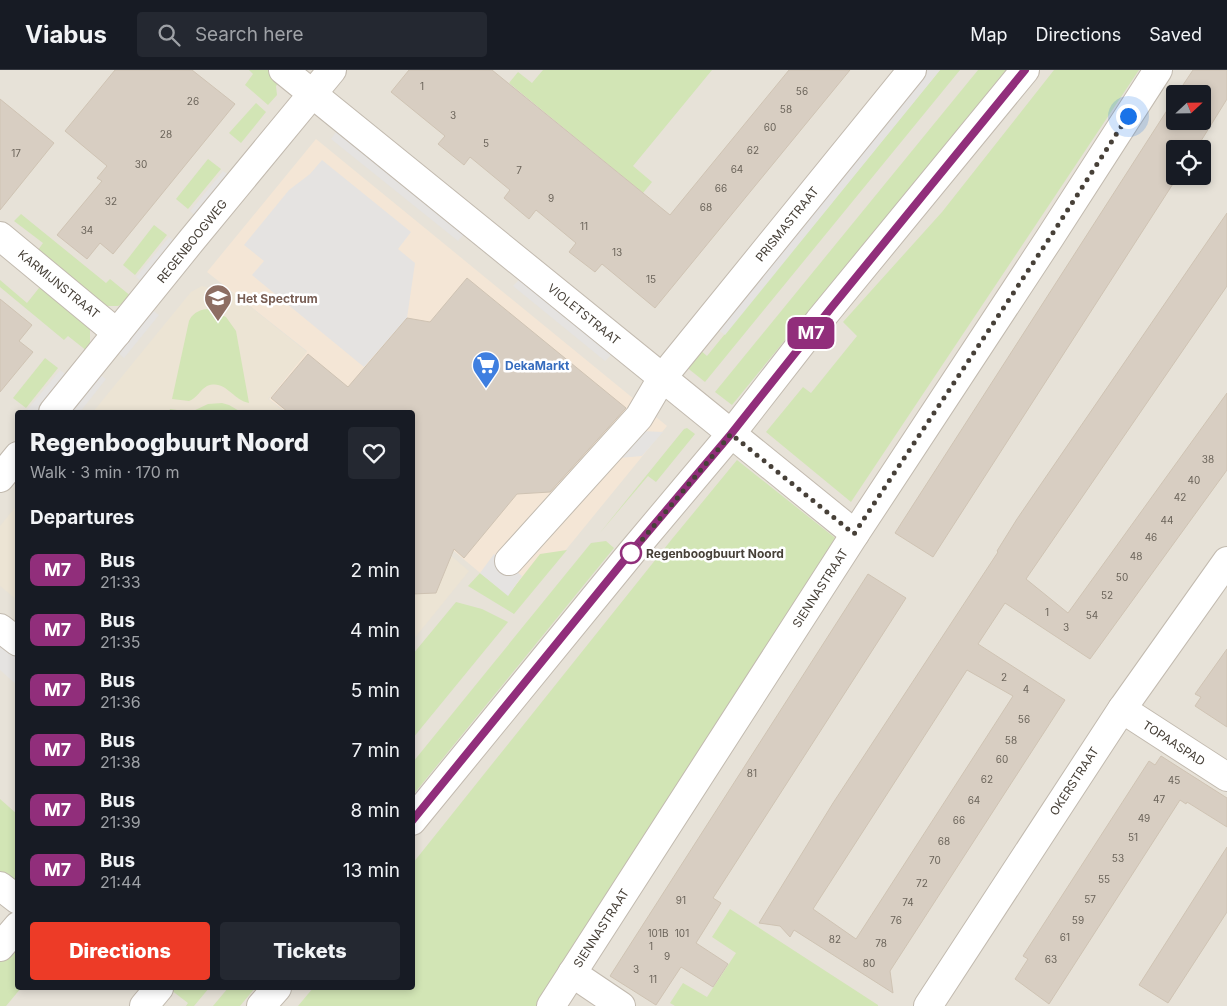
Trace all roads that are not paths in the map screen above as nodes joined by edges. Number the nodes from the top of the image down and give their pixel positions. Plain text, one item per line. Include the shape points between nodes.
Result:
1 (283, 70) edge
2 (332, 70) edge
3 (912, 70) edge
4 (1025, 70) edge
5 (1158, 70) edge
6 (312, 94) junction
7 (0, 236) edge
8 (117, 333) junction
9 (662, 378) junction
10 (55, 410) edge
11 (731, 434) junction
12 (15, 460) edge
13 (0, 478) edge
14 (854, 534) junction
15 (509, 561) dead end
16 (1227, 561) edge
17 (0, 628) edge
18 (15, 640) edge
19 (1122, 709) junction
20 (1227, 777) edge
21 (415, 817) edge
22 (0, 886) edge
23 (15, 898) edge
24 (15, 930) edge
25 (0, 947) edge
26 (572, 973) junction
27 (157, 990) edge
28 (274, 990) edge
29 (144, 1006) edge
30 (261, 1006) edge
31 (551, 1006) edge
32 (621, 1006) edge
33 (928, 1006) edge

1 - 6 street, VIOLETSTRAAT
2 - 6 street, REGENBOOGWEG
3 - 9 street, PRISMASTRAAT
4 - 11 street
5 - 14 street, SIENNASTRAAT
6 - 8 street, REGENBOOGWEG
6 - 9 street, VIOLETSTRAAT
7 - 8 street, KARMIJNSTRAAT
8 - 10 street, REGENBOOGWEG
9 - 11 street, VIOLETSTRAAT
9 - 15 street, PRISMASTRAAT via 639,417
11 - 14 street, VIOLETSTRAAT
11 - 21 street
12 - 13 street
14 - 26 street, SIENNASTRAAT
16 - 19 street, OKERSTRAAT
17 - 18 street
19 - 20 street, TOPAASPAD
19 - 33 street, OKERSTRAAT
22 - 23 street
24 - 25 street
26 - 31 street, SIENNASTRAAT
26 - 32 street
27 - 29 street
28 - 30 street

